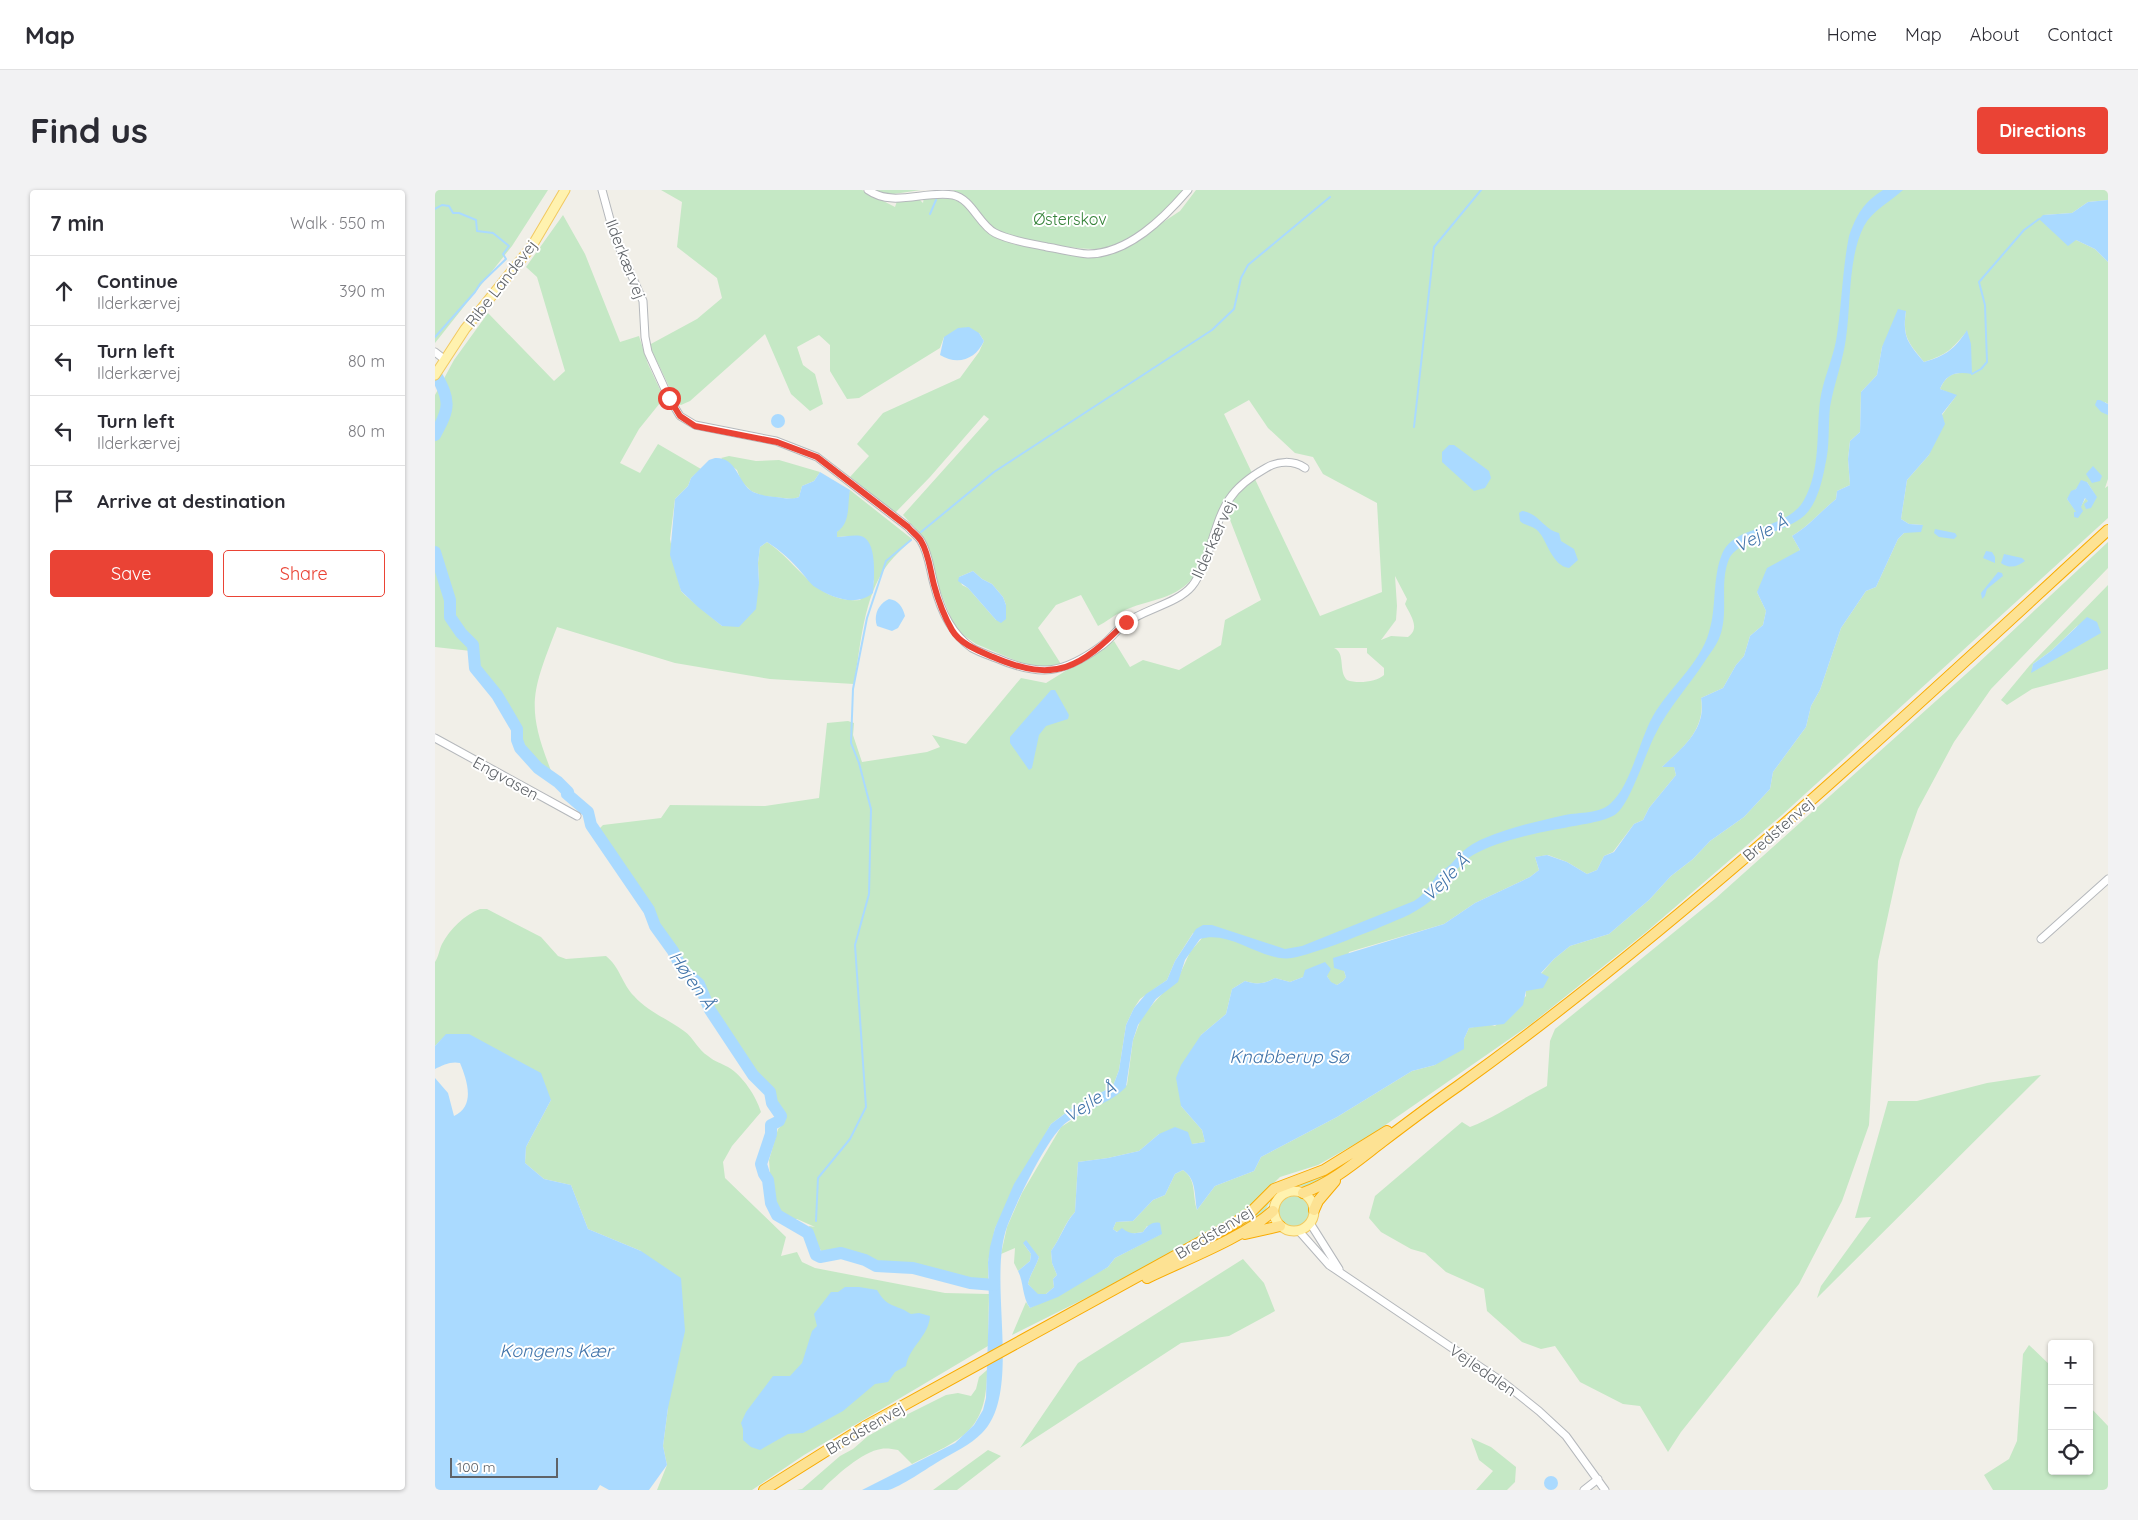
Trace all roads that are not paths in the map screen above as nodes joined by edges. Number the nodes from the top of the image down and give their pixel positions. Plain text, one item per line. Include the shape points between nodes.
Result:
1 (565, 190) edge
2 (602, 190) edge
3 (868, 190) edge
4 (1188, 190) edge
5 (435, 352) edge
6 (444, 359) junction
7 (437, 371) edge
8 (1305, 468) dead end
9 (2108, 530) edge
10 (435, 738) edge
11 (577, 816) dead end
12 (2108, 878) edge
13 (2041, 939) dead end
14 (1429, 1106) junction
15 (1340, 1175) junction
16 (1303, 1193) junction
17 (1314, 1210) junction
18 (1273, 1211) junction
19 (1310, 1223) junction
20 (1280, 1226) junction
21 (1299, 1231) junction
22 (1229, 1238) junction
23 (1341, 1272) junction
24 (1021, 1341) junction
25 (1598, 1479) junction
26 (764, 1490) edge
27 (1583, 1490) edge
28 (1605, 1490) edge

1 - 6 main road, Ribe Landevej via 532,246
2 - 8 street, Ilderkærvej via 615,238 643,302 648,352 680,416 695,426 777,442 817,457 908,527 920,540 953,632 973,648 1009,664 1035,671 1051,671 1072,665 1103,645 1126,622 1178,596 1192,586 1203,567 1225,504 1235,490 1270,466 1297,463
3 - 4 street via 881,197 895,198 926,193 954,195 993,232 1012,240 1088,254 1105,252 1137,236 1166,215
5 - 6 street
6 - 7 main road, Ribe Landevej
9 - 14 highway, Bredstenvej via 1862,756 1651,938 1533,1032
10 - 11 street, Engvasen
12 - 13 street
14 - 15 highway, Bredstenvej
14 - 24 highway, Bredstenvej via 1324,1170 1281,1185 1239,1220
15 - 16 highway, Bredstenvej
15 - 17 highway, Bredstenvej
16 - 17 main road via 1311,1200
16 - 18 main road via 1294,1191 1281,1195
17 - 19 main road
18 - 20 main road
18 - 22 highway, Bredstenvej
19 - 21 main road
19 - 23 street, Vejledalen
20 - 21 main road via 1291,1232
20 - 22 highway, Bredstenvej
21 - 23 street, Vejledalen via 1329,1264
22 - 24 highway, Bredstenvej
23 - 25 street, Vejledalen via 1504,1383 1539,1411 1566,1436
24 - 26 highway, Bredstenvej via 866,1426
25 - 27 street
25 - 28 street, Vejledalen

